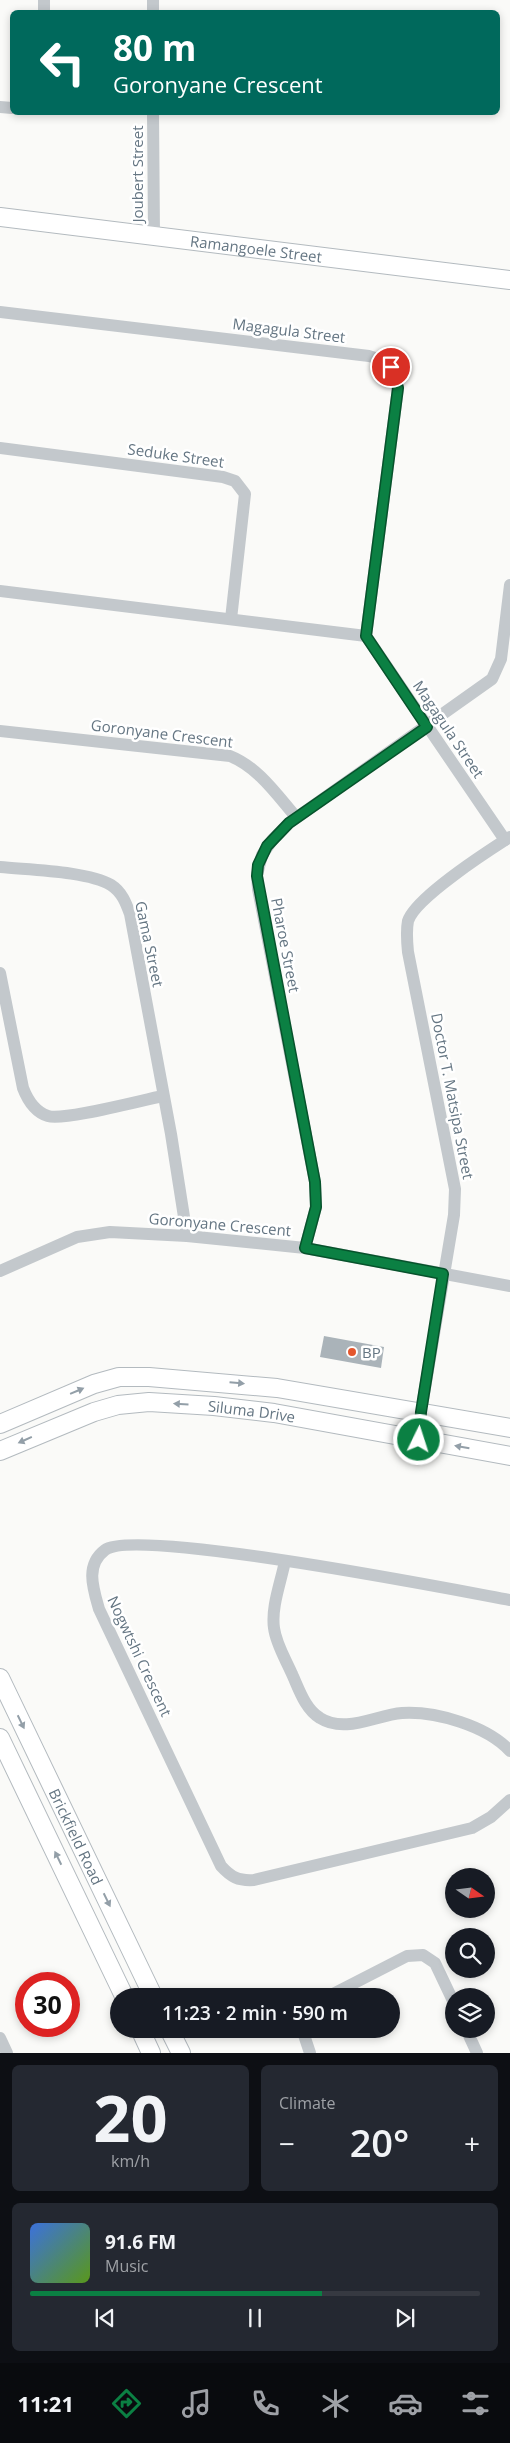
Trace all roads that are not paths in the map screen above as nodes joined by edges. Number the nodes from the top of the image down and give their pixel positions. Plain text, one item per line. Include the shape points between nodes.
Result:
1 (153, 115) edge
2 (0, 217) edge
3 (154, 235) junction
4 (510, 280) edge
5 (0, 312) edge
6 (0, 448) edge
7 (510, 585) edge
8 (0, 591) edge
9 (231, 619) junction
10 (366, 636) junction
11 (427, 727) junction
12 (0, 731) edge
13 (296, 817) junction
14 (508, 838) edge
15 (0, 867) edge
16 (0, 973) edge
17 (163, 1096) junction
18 (187, 1236) junction
19 (305, 1248) junction
20 (0, 1271) edge
21 (443, 1274) junction
22 (510, 1286) edge
23 (421, 1412) junction
24 (0, 1424) edge
25 (510, 1428) edge
26 (419, 1440) junction
27 (0, 1451) edge
28 (510, 1456) edge
29 (286, 1561) junction
30 (510, 1600) edge
31 (0, 1678) edge
32 (0, 1738) edge
33 (510, 1751) edge
34 (510, 1800) edge
35 (120, 1988) edge
36 (149, 1988) edge
37 (345, 1988) edge
38 (447, 1988) edge
39 (0, 2038) edge
40 (144, 2038) edge
41 (173, 2038) edge
42 (305, 2038) edge
43 (470, 2038) edge
44 (7, 2053) edge
45 (151, 2053) edge
46 (180, 2053) edge
47 (310, 2053) edge
48 (477, 2053) edge

1 - 3 street, Joubert Street
2 - 3 street, Ramangoele Street
3 - 4 street, Ramangoele Street
5 - 10 street, Magagula Street via 369,356 386,362 395,373 398,388
6 - 9 street, Seduke Street via 235,481 245,494
7 - 11 street, Pharoe Street via 501,659 494,675
8 - 9 street
9 - 10 street
10 - 11 street, Magagula Street
11 - 13 street, Pharoe Street
11 - 14 street, Magagula Street
12 - 13 street, Goronyane Crescent via 230,756 257,773
13 - 19 street, Pharoe Street via 267,846 258,865 257,876 315,1182 316,1207
14 - 21 street, Doctor T. Matsipa Street via 420,904 412,913 407,931 410,963 455,1189 454,1216
15 - 17 street, Gama Street via 91,877 112,885 120,892 130,914
16 - 17 street via 23,1088 27,1098 41,1112 60,1118
17 - 18 street, Gama Street
18 - 19 street, Goronyane Crescent
18 - 20 street, Goronyane Crescent via 86,1234
19 - 21 street, Goronyane Crescent
21 - 22 street, Goronyane Crescent
21 - 23 street, Doctor T. Matsipa Street
24 -> 23 street, Siluma Drive via 94,1384 119,1377 244,1384
23 - 25 street, Siluma Drive
23 - 26 street, Doctor T. Matsipa Street
26 -> 27 street, Siluma Drive via 240,1408 149,1402 118,1405 94,1412
28 -> 26 street, Siluma Drive
29 - 30 street, Nogwtshi Crescent
29 - 33 street via 274,1628 305,1701 320,1718 340,1724 403,1713 429,1716 471,1725
29 - 34 street, Nogwtshi Crescent via 200,1549 130,1544 106,1549 96,1558 92,1569 91,1580 99,1609 221,1866 228,1874 242,1880 254,1880 472,1828 491,1818
31 -> 36 street, Brickfield Road
35 -> 32 street, Brickfield Road
37 - 38 street via 407,1956 423,1955 435,1964
39 - 44 street
40 - 45 street
41 - 46 street
42 - 47 street
43 - 48 street

